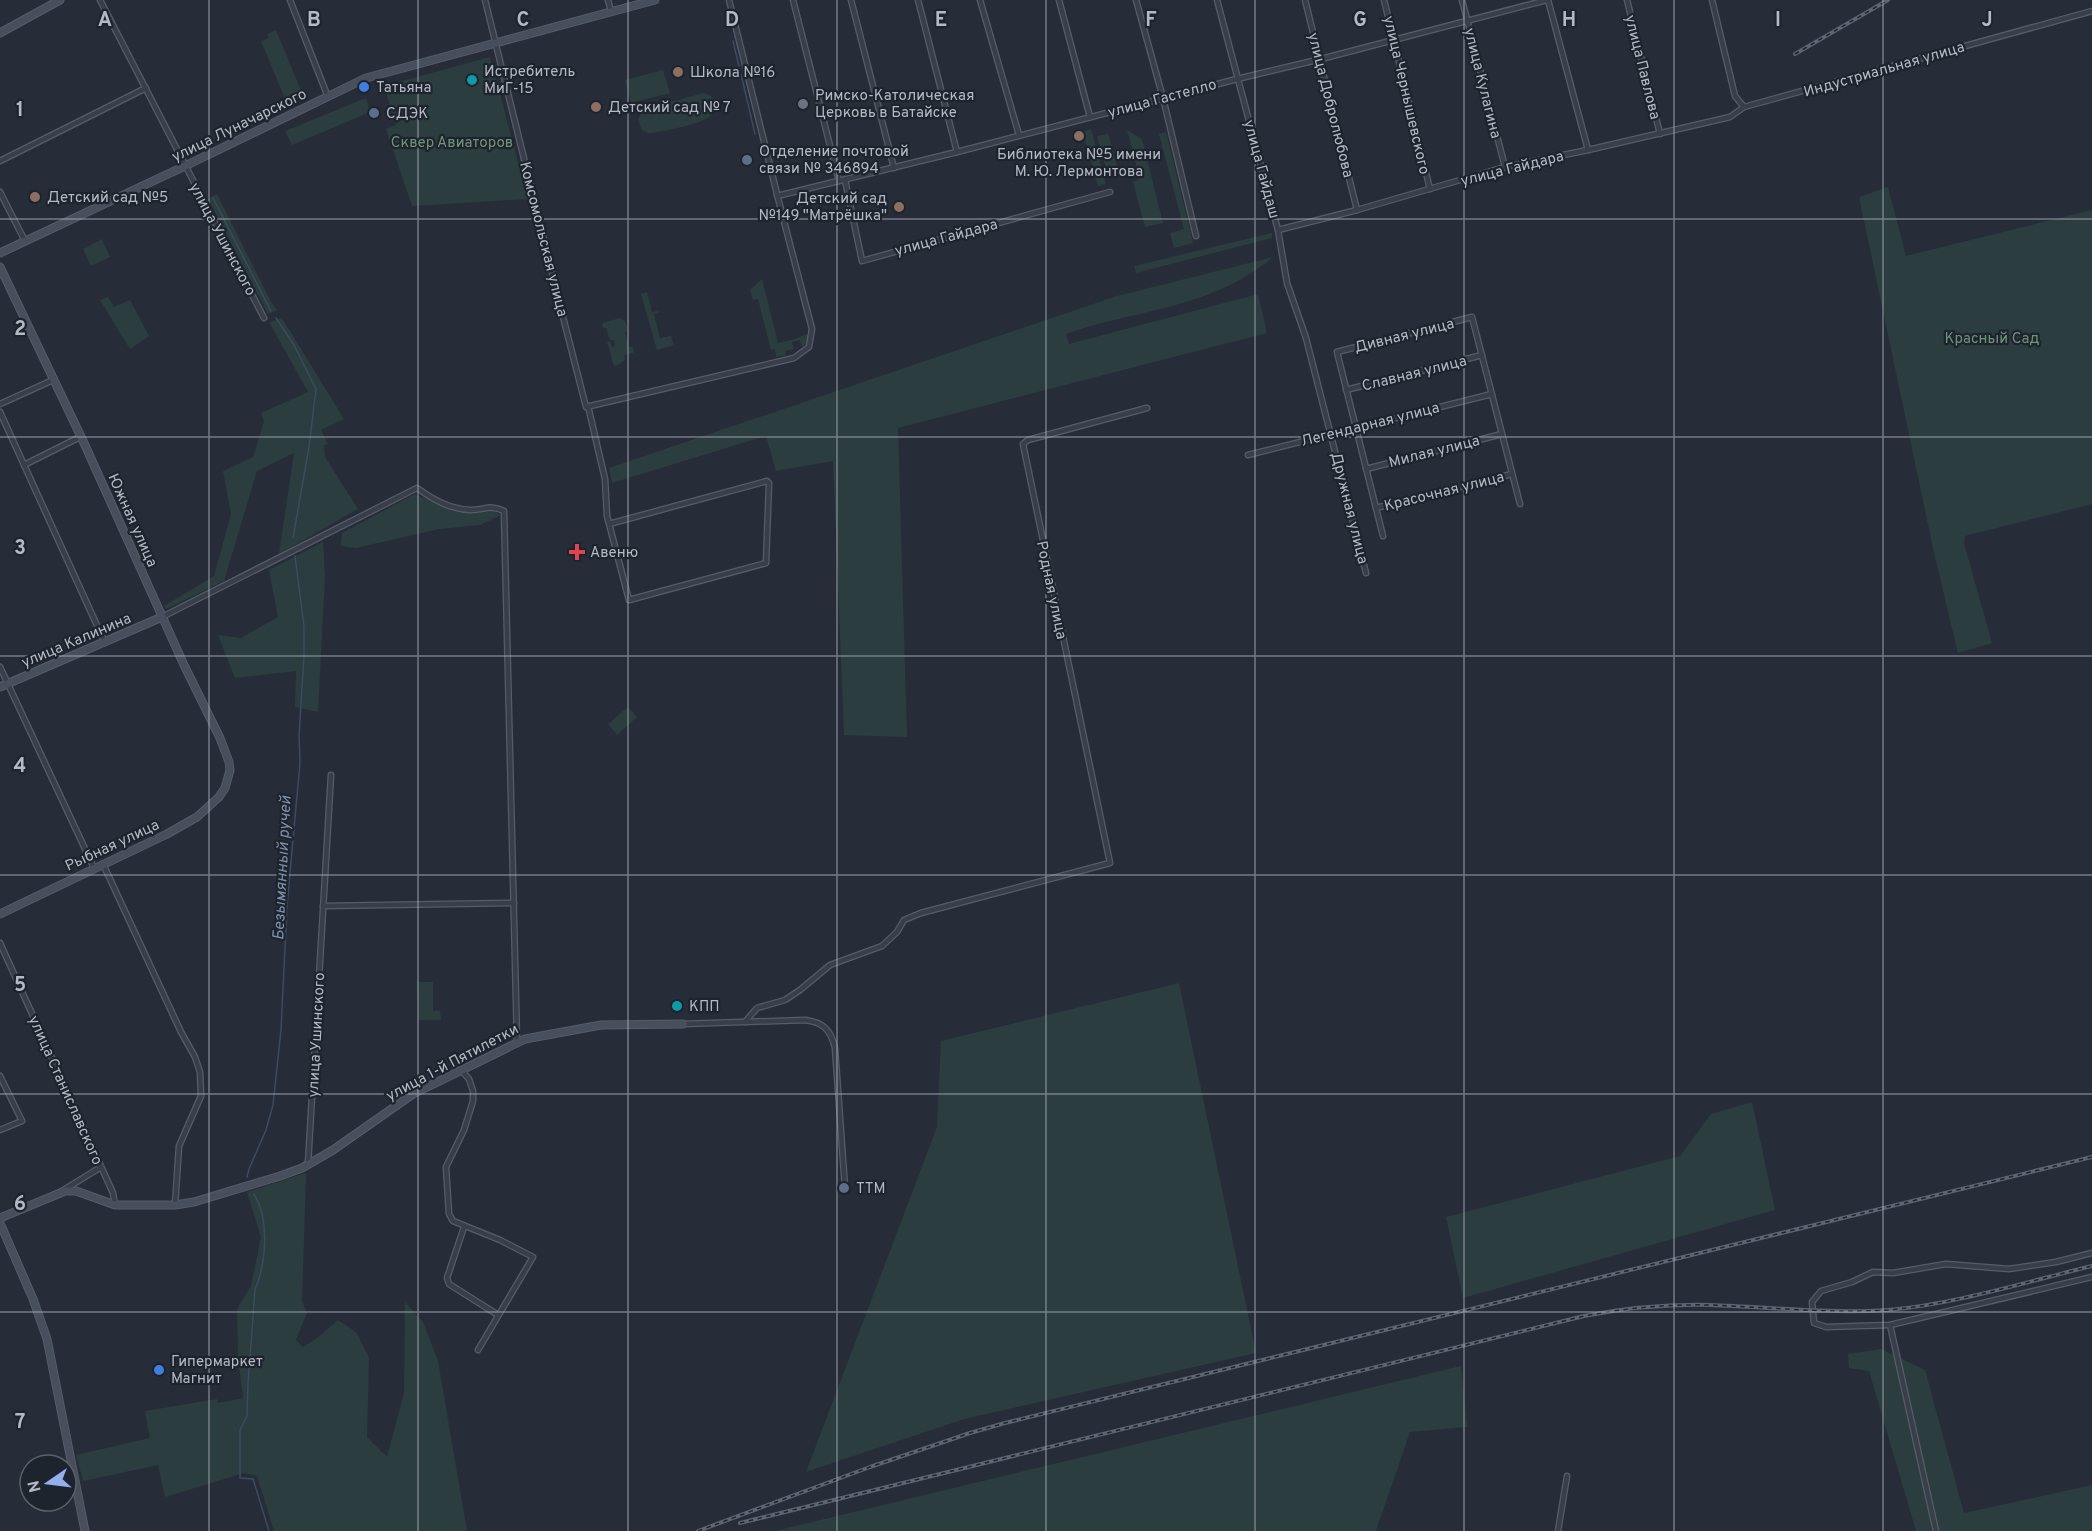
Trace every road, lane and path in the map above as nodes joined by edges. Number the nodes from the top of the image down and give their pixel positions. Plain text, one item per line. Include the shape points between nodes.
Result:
1 (60, 0) edge
2 (100, 0) edge
3 (290, 0) edge
4 (485, 0) edge
5 (608, 0) edge
6 (655, 0) edge
7 (729, 0) edge
8 (792, 0) edge
9 (851, 0) edge
10 (918, 0) edge
11 (980, 0) edge
12 (1059, 0) edge
13 (1136, 0) edge
14 (1217, 0) edge
15 (1305, 0) edge
16 (1384, 0) edge
17 (1462, 0) edge
18 (1548, 0) edge
19 (1627, 0) edge
20 (1712, 0) edge
21 (611, 11) junction
22 (2092, 11) edge
23 (1467, 21) junction
24 (0, 33) edge
25 (1395, 40) junction
26 (496, 43) junction
27 (1321, 59) junction
28 (1237, 79) junction
29 (146, 88) junction
30 (328, 97) junction
31 (1163, 98) junction
32 (1744, 107) junction
33 (1090, 117) junction
34 (1660, 134) junction
35 (1019, 135) junction
36 (1588, 150) junction
37 (957, 152) junction
38 (0, 161) edge
39 (185, 166) junction
40 (1505, 167) junction
41 (894, 168) junction
42 (842, 181) junction
43 (1430, 189) junction
44 (0, 192) edge
45 (1110, 192) dead end
46 (777, 196) junction
47 (1357, 210) junction
48 (1278, 230) junction
49 (1196, 236) dead end
50 (25, 241) junction
51 (0, 253) edge
52 (0, 267) edge
53 (264, 318) dead end
54 (1306, 338) joint
55 (1482, 355) junction
56 (53, 380) junction
57 (1346, 390) junction
58 (1492, 394) junction
59 (0, 404) edge
60 (587, 406) junction
61 (1147, 408) dead end
62 (0, 412) edge
63 (1356, 429) junction
64 (1502, 434) junction
65 (1331, 435) junction
66 (80, 437) junction
67 (1248, 455) dead end
68 (24, 465) junction
69 (1366, 469) junction
70 (1512, 474) junction
71 (1520, 504) dead end
72 (1376, 508) junction
73 (609, 524) junction
74 (1383, 536) dead end
75 (1366, 573) dead end
76 (162, 616) junction
77 (105, 643) junction
78 (0, 667) edge
79 (8, 684) junction
80 (0, 687) edge
81 (331, 775) dead end
82 (225, 788) joint
83 (103, 864) junction
84 (94, 868) junction
85 (514, 903) junction
86 (323, 906) junction
87 (0, 914) edge
88 (0, 943) edge
89 (746, 1022) junction
90 (683, 1024) joint
91 (517, 1042) junction
92 (461, 1070) junction
93 (0, 1076) edge
94 (0, 1130) edge
95 (308, 1164) junction
96 (101, 1167) junction
97 (845, 1188) dead end
98 (58, 1193) junction
99 (115, 1205) junction
100 (175, 1205) junction
101 (0, 1218) edge
102 (0, 1223) edge
103 (465, 1227) junction
104 (2092, 1253) edge
105 (2092, 1277) edge
106 (498, 1315) junction
107 (1890, 1325) junction
108 (478, 1350) dead end
109 (1567, 1476) dead end
110 (84, 1531) edge
111 (1558, 1531) edge
112 (1936, 1531) edge

1 - 24 street
2 - 29 street, улица Ушинского
3 - 30 street
4 - 26 street, Комсомольская улица
5 - 21 street
6 - 21 street, улица Луначарского
7 - 46 street
8 - 42 street
9 - 41 street
10 - 37 street
11 - 35 street
12 - 33 street
13 - 31 street
14 - 28 street, улица Гайдаш
15 - 27 street, улица Добролюбова
16 - 25 street, улица Чернышевского
17 - 23 street, улица Кулагина
18 - 23 street, улица Гастелло
18 - 36 street
19 - 34 street, улица Павлова
20 - 32 street via 1735,96
21 - 26 street, улица Луначарского
22 - 32 street, Индустриальная улица
23 - 25 street, улица Гастелло
23 - 40 street, улица Кулагина
25 - 27 street, улица Гастелло
25 - 43 street, улица Чернышевского
26 - 30 street, улица Луначарского via 375,75
26 - 60 street, Комсомольская улица
27 - 28 street, улица Гастелло
27 - 47 street, улица Добролюбова
28 - 31 street, улица Гастелло
28 - 48 street, улица Гайдаш
29 - 38 street
29 - 39 street, улица Ушинского
30 - 39 street, улица Луначарского
31 - 33 street, улица Гастелло
31 - 49 street
32 - 34 street, улица Гайдара via 1730,117
33 - 35 street, улица Гастелло
34 - 36 street, улица Гайдара
35 - 37 street, улица Гастелло
36 - 40 street, улица Гайдара
37 - 41 street, улица Гастелло
39 - 50 street, улица Луначарского
39 - 53 street, улица Ушинского
40 - 43 street, улица Гайдара
41 - 42 street, улица Гастелло
42 - 45 street, улица Гайдара via 862,261
42 - 46 street, улица Гастелло
43 - 47 street, улица Гайдара
44 - 50 street
46 - 60 street via 812,329 809,346 794,358
47 - 48 street, улица Гайдара
48 - 54 street, улица Гайдаш via 1287,283
50 - 51 street, улица Луначарского
52 - 56 street, Южная улица
54 - 65 street, Дружная улица
55 - 57 street, Славная улица
55 - 57 street, Дивная улица via 1472,318 1371,343 1337,352
55 - 58 street, Дивная улица
56 - 59 street
56 - 66 street, Южная улица
57 - 63 street, Дивная улица
58 - 63 street, Легендарная улица
58 - 64 street, Красочная улица
60 - 73 street, Комсомольская улица via 605,479
61 - 89 street, Родная улица via 1023,444 1110,863 904,920 882,946 830,965 785,1000 757,1008
62 - 68 street
63 - 65 street, Легендарная улица
63 - 69 street, Красочная улица
64 - 69 street, Милая улица
64 - 70 street, Красочная улица
65 - 67 street, Легендарная улица
65 - 75 street, Дружная улица
66 - 68 street
66 - 76 street, Южная улица
68 - 77 street
69 - 72 street, Красочная улица
70 - 71 street, Красочная улица
70 - 72 street, Красочная улица
72 - 74 street, Красочная улица
73 - 73 street, Комсомольская улица via 767,481 769,483 766,563 629,600
76 - 77 street, улица Калинина
76 - 82 street, Южная улица via 226,753 230,770
76 - 85 street via 417,488 447,507 471,510 495,506 504,510
77 - 79 street, улица Калинина
78 - 79 street
79 - 80 street, улица Калинина
79 - 84 street
81 - 86 street, улица Ушинского
82 - 83 street, Рыбная улица via 197,817
83 - 84 street, Рыбная улица
83 - 100 street via 200,1072 201,1096 179,1146
84 - 87 street, Рыбная улица
85 - 86 street
85 - 91 street
86 - 95 street, улица Ушинского
88 - 96 street, улица Станиславского
89 - 90 street, улица 1-й Пятилетки
89 - 97 street, улица 1-й Пятилетки via 815,1021 823,1024 832,1038
90 - 91 street, улица 1-й Пятилетки via 601,1024
91 - 92 street, улица 1-й Пятилетки
92 - 95 street, улица 1-й Пятилетки via 400,1102
92 - 103 street via 469,1079 473,1101 446,1167 446,1182 449,1214
93 - 94 street via 22,1121
95 - 100 street, улица 1-й Пятилетки via 255,1184
96 - 98 street, улица 1-й Пятилетки
96 - 99 street, улица Станиславского
98 - 99 street, улица 1-й Пятилетки via 76,1191
98 - 101 street, улица 1-й Пятилетки
99 - 100 street, улица 1-й Пятилетки
102 - 110 street via 45,1334
103 - 106 street via 448,1284
103 - 106 street via 533,1257
104 - 107 street via 2009,1269 1946,1264 1893,1273 1873,1272 1821,1291 1812,1302 1814,1323 1826,1327
105 - 107 street
106 - 108 street
107 - 112 street
109 - 111 street

